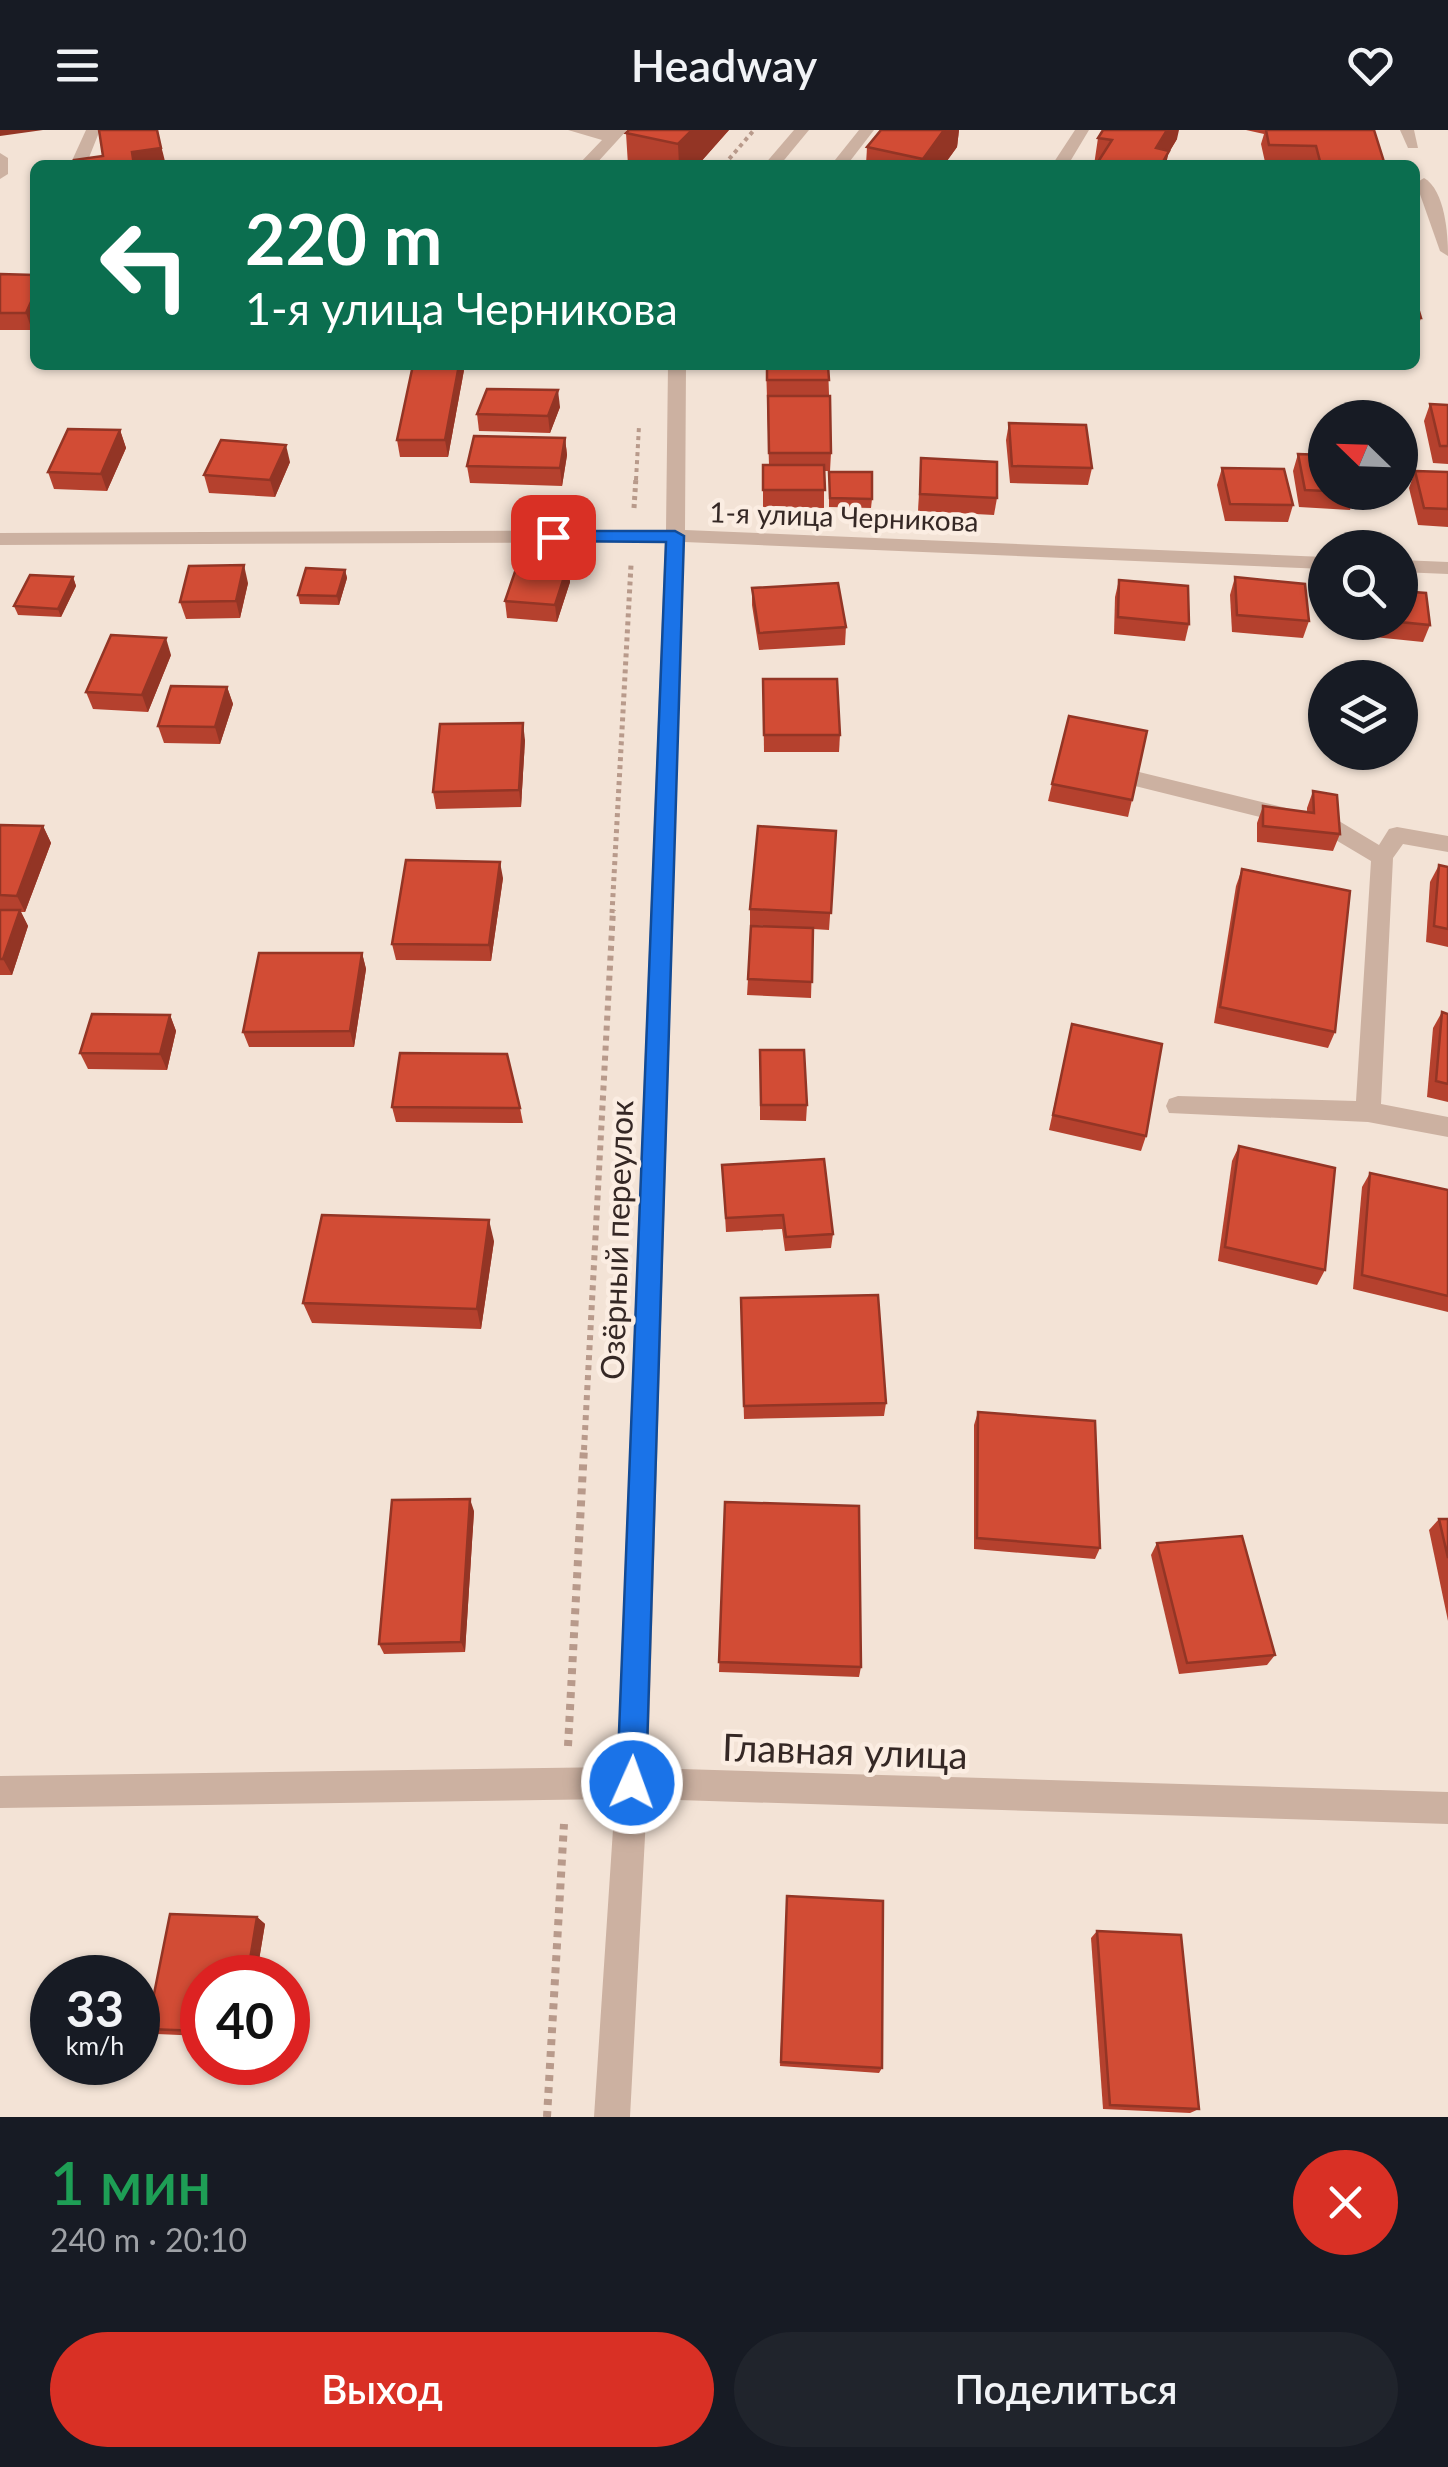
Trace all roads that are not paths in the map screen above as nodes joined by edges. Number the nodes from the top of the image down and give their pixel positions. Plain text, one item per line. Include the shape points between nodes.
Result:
1 (93, 130) edge
2 (575, 130) edge
3 (788, 130) edge
4 (802, 130) edge
5 (867, 130) edge
6 (1082, 130) edge
7 (616, 134) edge
8 (0, 158) edge
9 (80, 160) edge
10 (591, 160) edge
11 (762, 160) edge
12 (776, 160) edge
13 (843, 160) edge
14 (1063, 160) edge
15 (0, 174) edge
16 (1424, 183) dead end
17 (1448, 251) edge
18 (677, 370) edge
19 (675, 536) junction
20 (0, 539) edge
21 (1308, 562) edge
22 (1418, 567) edge
23 (1448, 568) edge
24 (1135, 780) edge
25 (1448, 844) edge
26 (1382, 857) junction
27 (1178, 1106) dead end
28 (1368, 1112) junction
29 (1448, 1127) edge
30 (632, 1783) junction
31 (0, 1792) edge
32 (1448, 1808) edge
33 (612, 2117) edge

1 - 9 street
2 - 7 street
3 - 11 street
4 - 12 street
5 - 13 street
6 - 14 street
7 - 10 street
8 - 15 street
16 - 17 street
18 - 19 street, Озёрный переулок
19 - 20 street, 1-я улица Черникова
19 - 21 street, 1-я улица Черникова
19 - 30 street, Озёрный переулок
22 - 23 street
24 - 26 street via 1331,826
25 - 26 street via 1397,835
26 - 28 street
27 - 28 street
28 - 29 street
30 - 31 street, Главная улица
30 - 32 street, Главная улица
30 - 33 street, Озёрный переулок

